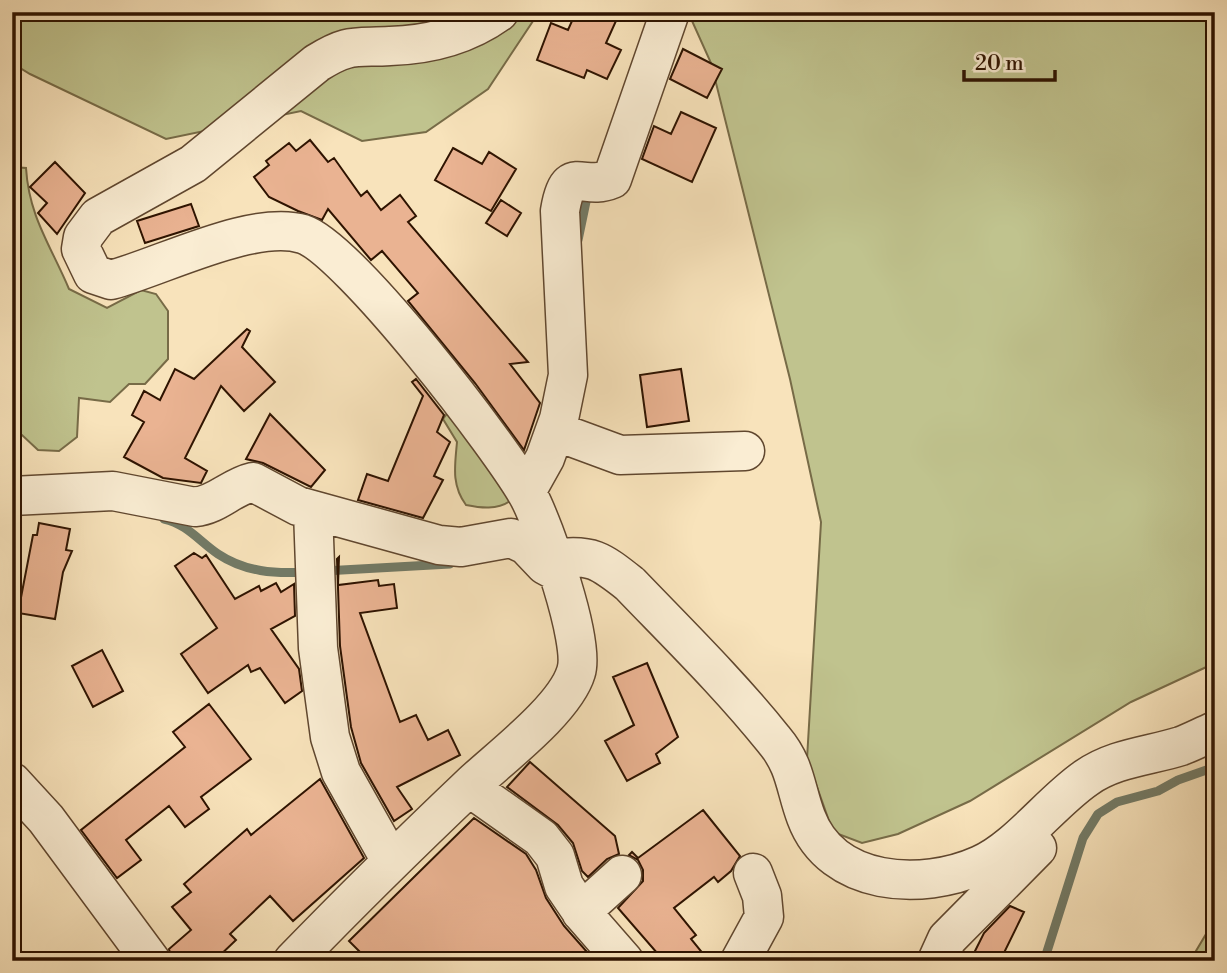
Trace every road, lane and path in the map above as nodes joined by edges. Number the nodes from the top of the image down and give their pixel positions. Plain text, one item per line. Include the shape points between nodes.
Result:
1 (499, 12) edge
2 (670, 12) edge
3 (563, 434) junction
4 (746, 451) dead end
5 (12, 496) edge
6 (313, 511) junction
7 (535, 532) junction
8 (1215, 731) edge
9 (1090, 775) junction
10 (12, 782) edge
11 (469, 788) junction
12 (391, 861) junction
13 (753, 873) dead end
14 (622, 875) dead end
15 (581, 912) junction
16 (152, 961) edge
17 (293, 961) edge
18 (624, 961) edge
19 (740, 961) edge
20 (936, 961) edge

1 - 7 street via 480,26 448,38 339,49 193,164 98,217 83,237 81,249 93,274 111,280 250,234 269,230 306,235 378,301 498,446
2 - 3 street via 612,179 568,184 563,191 560,211 568,375
3 - 4 street via 620,454
3 - 7 street
5 - 6 street via 113,491 195,507 208,506 233,488 253,482
6 - 7 street via 439,545 461,547
6 - 12 street via 322,693 330,737 341,772
7 - 9 street via 607,566 639,594 775,741 797,779 806,818 820,841 853,868 903,881 974,868 1010,844
7 - 11 street via 577,653 576,673 539,723
8 - 9 street
9 - 20 street via 1082,800 947,939
10 - 16 street via 46,819
11 - 12 street
11 - 15 street via 541,838 555,856 564,886
12 - 17 street
13 - 19 street via 764,917
14 - 15 street
15 - 18 street

